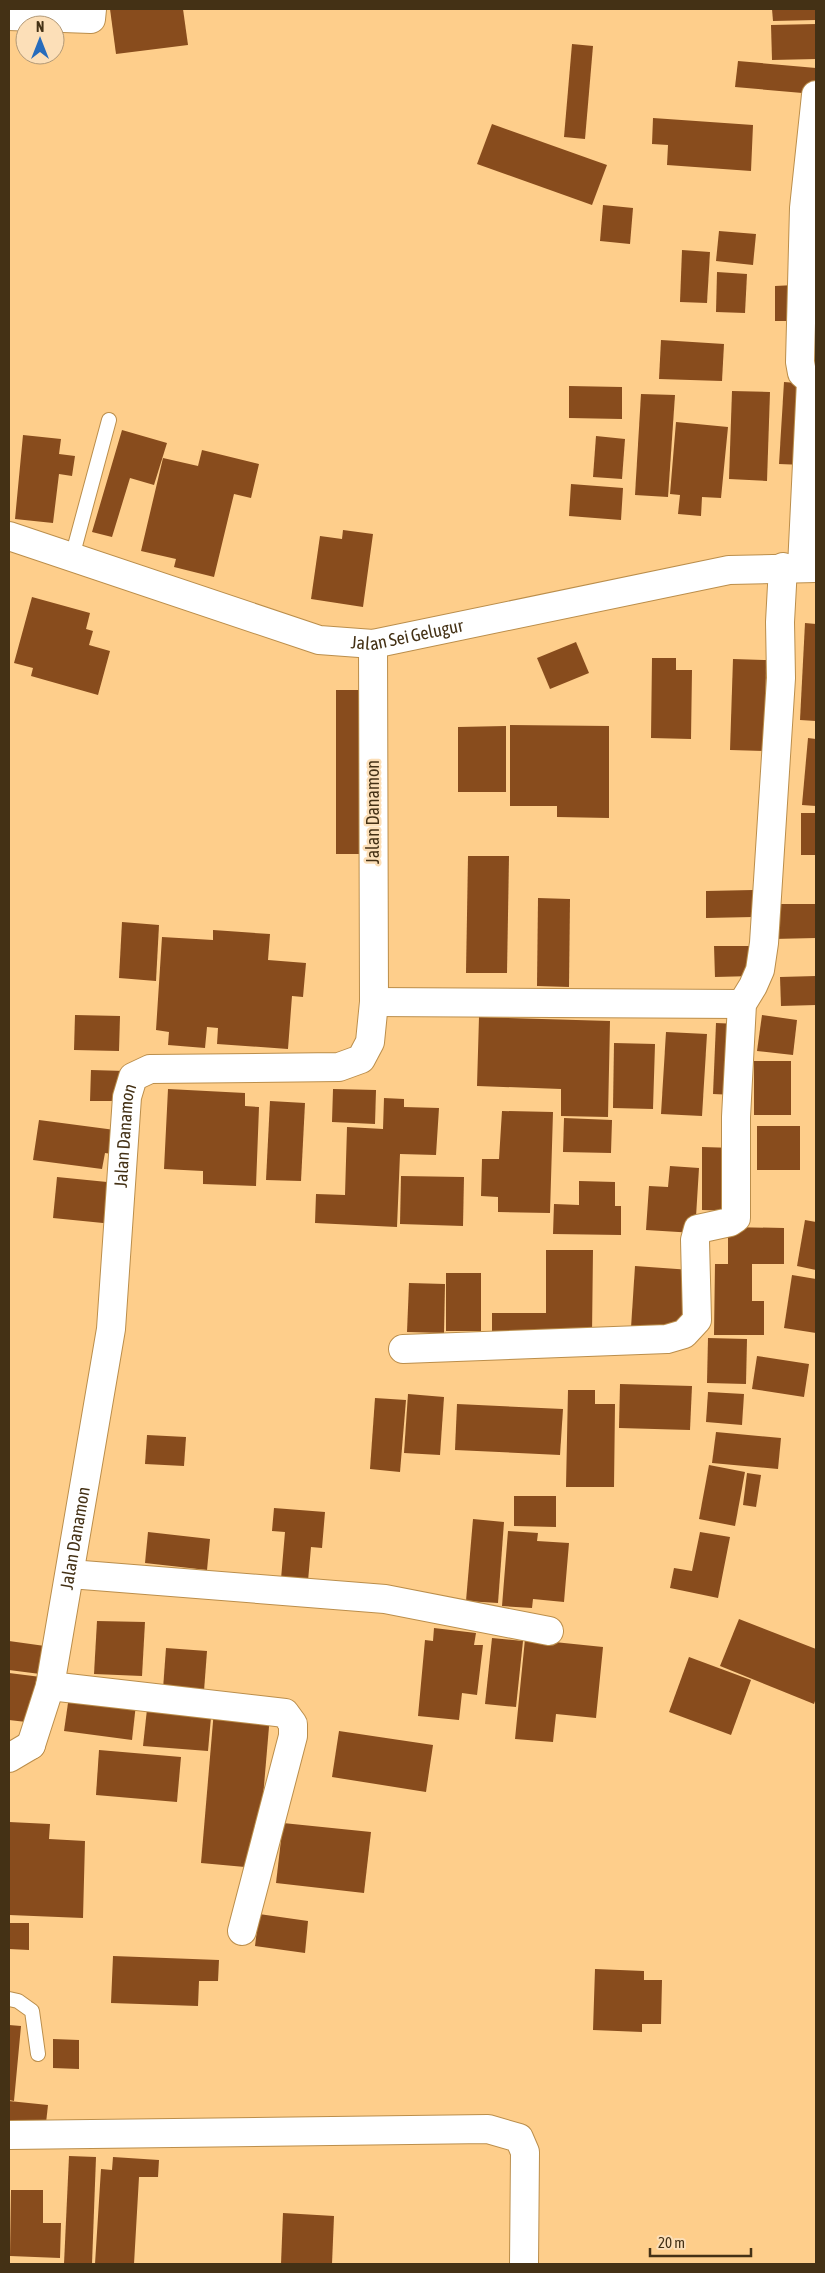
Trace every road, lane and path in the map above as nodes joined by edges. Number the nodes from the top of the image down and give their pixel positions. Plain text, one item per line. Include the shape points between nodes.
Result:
1 (92, 9) edge
2 (9, 16) edge
3 (816, 95) edge
4 (108, 420) dead end
5 (9, 536) edge
6 (72, 557) junction
7 (801, 567) edge
8 (373, 644) junction
9 (374, 1002) junction
10 (742, 1004) junction
11 (403, 1350) dead end
12 (70, 1574) junction
13 (549, 1631) dead end
14 (50, 1686) junction
15 (16, 1749) edge
16 (242, 1931) dead end
17 (9, 1999) edge
18 (38, 2054) dead end
19 (9, 2135) edge
20 (524, 2264) edge

1 - 2 street via 91,19
3 - 7 street via 804,208 800,362 802,374 811,381
4 - 6 lane
5 - 6 street, Jalan Sei Gelugur
6 - 8 street, Jalan Sei Gelugur via 319,640
7 - 8 street, Jalan Sei Gelugur via 729,570
7 - 10 street via 780,622 780,678 764,943 760,970
8 - 9 street, Jalan Danamon
9 - 10 street
9 - 12 street, Jalan Danamon via 370,1042 361,1058 340,1068 150,1069 133,1077 126,1097 111,1329
10 - 11 street via 736,1117 736,1218 698,1230 695,1240 697,1320 684,1334 667,1339
12 - 13 street via 385,1599
12 - 14 street, Jalan Danamon
14 - 15 street, Jalan Danamon
14 - 16 street via 285,1713 293,1724 293,1736
17 - 18 lane via 32,2011
19 - 20 street via 488,2129 519,2138 525,2152

